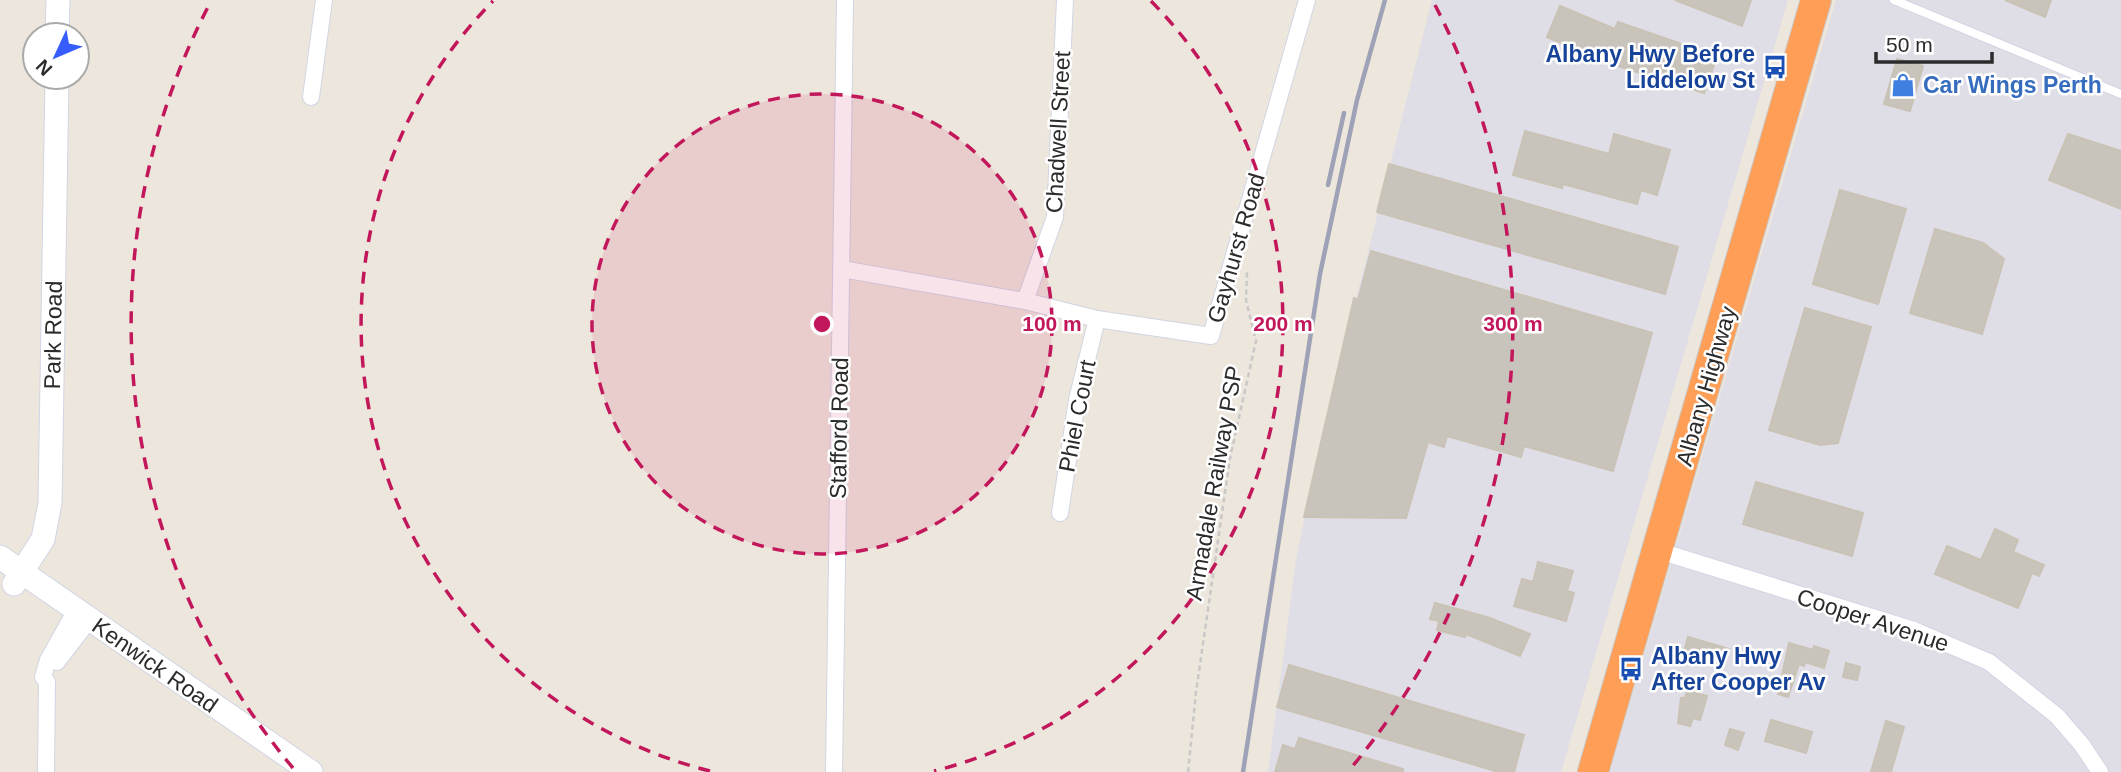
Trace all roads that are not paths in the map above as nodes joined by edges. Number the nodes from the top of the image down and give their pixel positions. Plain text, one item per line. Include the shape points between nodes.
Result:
1 (58, 0) edge
2 (324, 0) edge
3 (845, 0) edge
4 (1065, 0) edge
5 (1307, 0) edge
6 (1801, 0) edge
7 (1816, 0) edge
8 (1894, 0) edge
9 (57, 21) edge
10 (57, 91) edge
11 (2121, 94) edge
12 (311, 97) dead end
13 (842, 269) junction
14 (1025, 300) junction
15 (1097, 319) junction
16 (1060, 513) dead end
17 (1652, 549) junction
18 (0, 557) edge
19 (12, 577) edge
20 (79, 620) junction
21 (46, 772) edge
22 (287, 772) edge
23 (311, 772) edge
24 (834, 772) edge
25 (1580, 772) edge
26 (1594, 772) edge
27 (2100, 772) edge

1 - 9 main road
2 - 12 street
3 - 13 street, Stafford Road
4 - 14 street, Chadwell Street via 1055,217
5 - 15 street, Gayhurst Road via 1211,336
6 - 17 highway, Albany Highway
7 - 17 highway, Albany Highway
8 - 11 lane
10 - 19 main road, Park Road via 50,503 43,539
13 - 14 street, Gayhurst Road
13 - 24 street, Stafford Road
14 - 15 street, Gayhurst Road
15 - 16 street, Phiel Court via 1077,400
17 - 25 highway, Albany Highway
17 - 26 highway, Albany Highway
17 - 27 street, Cooper Avenue via 1914,630 1989,662 2057,716
18 - 19 main road, Kenwick Road
19 - 20 main road, Kenwick Road
20 - 21 street via 47,682
20 - 22 main road, Kenwick Road
20 - 23 main road, Kenwick Road

